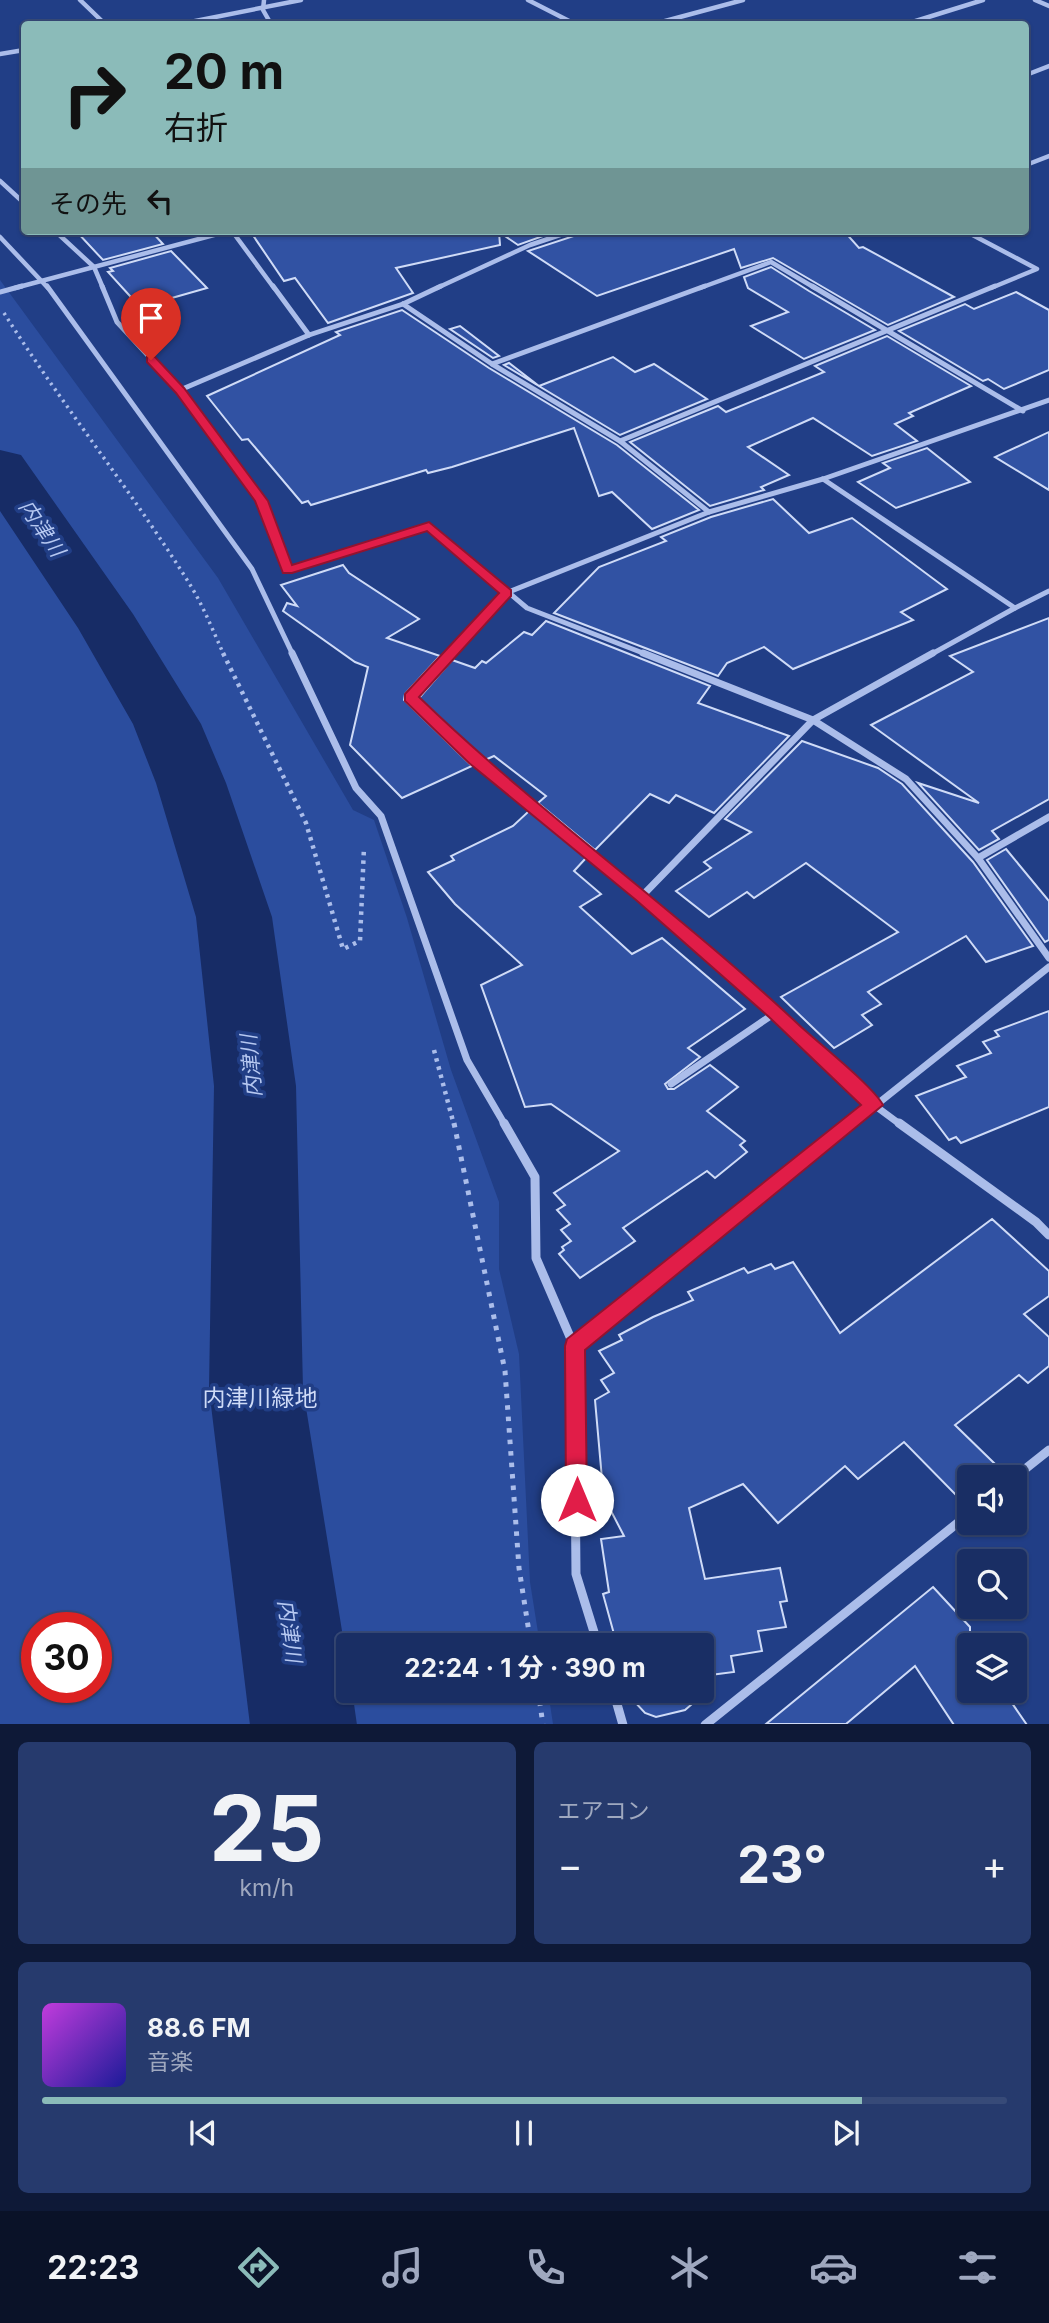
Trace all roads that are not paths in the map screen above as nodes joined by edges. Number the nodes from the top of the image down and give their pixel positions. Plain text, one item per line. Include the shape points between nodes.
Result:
1 (80, 0) edge
2 (264, 0) edge
3 (302, 0) edge
4 (528, 0) edge
5 (743, 0) edge
6 (983, 0) edge
7 (1035, 0) edge
8 (1049, 6) edge
9 (263, 10) junction
10 (103, 21) edge
11 (198, 21) edge
12 (269, 21) edge
13 (569, 21) edge
14 (664, 21) edge
15 (916, 21) edge
16 (21, 50) edge
17 (0, 54) edge
18 (1049, 66) edge
19 (1029, 74) edge
20 (1049, 156) edge
21 (1029, 164) edge
22 (0, 181) edge
23 (21, 200) edge
24 (59, 235) edge
25 (216, 235) edge
26 (234, 235) edge
27 (561, 235) edge
28 (973, 235) edge
29 (0, 237) edge
30 (94, 267) junction
31 (43, 281) junction
32 (0, 292) edge
33 (404, 304) junction
34 (888, 331) junction
35 (309, 335) junction
36 (492, 364) junction
37 (180, 390) junction
38 (1049, 400) edge
39 (1023, 411) junction
40 (620, 441) junction
41 (823, 479) junction
42 (709, 512) junction
43 (1049, 591) edge
44 (506, 593) junction
45 (1015, 608) junction
46 (813, 720) junction
47 (1049, 817) edge
48 (978, 858) junction
49 (642, 896) junction
50 (1049, 958) edge
51 (1049, 967) edge
52 (775, 1013) junction
53 (671, 1084) dead end
54 (874, 1105) junction
55 (1049, 1235) edge
56 (575, 1346) junction
57 (1049, 1450) edge
58 (1027, 1467) edge
59 (957, 1523) edge
60 (594, 1633) edge
61 (616, 1703) edge
62 (623, 1724) edge
63 (705, 1724) edge

1 - 10 street
2 - 9 street
3 - 9 street
4 - 13 street
5 - 14 street
6 - 15 street
7 - 8 street
9 - 11 street
9 - 12 street
16 - 17 street
18 - 19 street
20 - 21 street
22 - 23 street
24 - 30 street
25 - 30 street
26 - 35 street
27 - 33 street
28 - 34 street via 1037,269
29 - 31 street
30 - 31 street
30 - 37 street via 117,322
31 - 32 street
31 - 56 street via 252,569 356,788 381,816 467,1060 535,1177 536,1258
33 - 35 street
33 - 36 street
34 - 36 street via 771,262
34 - 39 street
34 - 40 street
35 - 37 street
36 - 40 street
37 - 44 street via 262,501 287,570 429,526
38 - 39 street
39 - 41 street
40 - 42 street
41 - 42 street
41 - 45 street
42 - 44 street
43 - 45 street
44 - 46 street via 527,608
44 - 49 street via 410,698 474,759
45 - 46 street
46 - 48 street via 906,779
46 - 49 street
47 - 48 street
48 - 50 street
49 - 52 street
51 - 54 street
52 - 53 street
52 - 54 street
54 - 55 street
54 - 56 street
56 - 60 street via 576,1574
57 - 58 street
59 - 63 street
61 - 62 street

